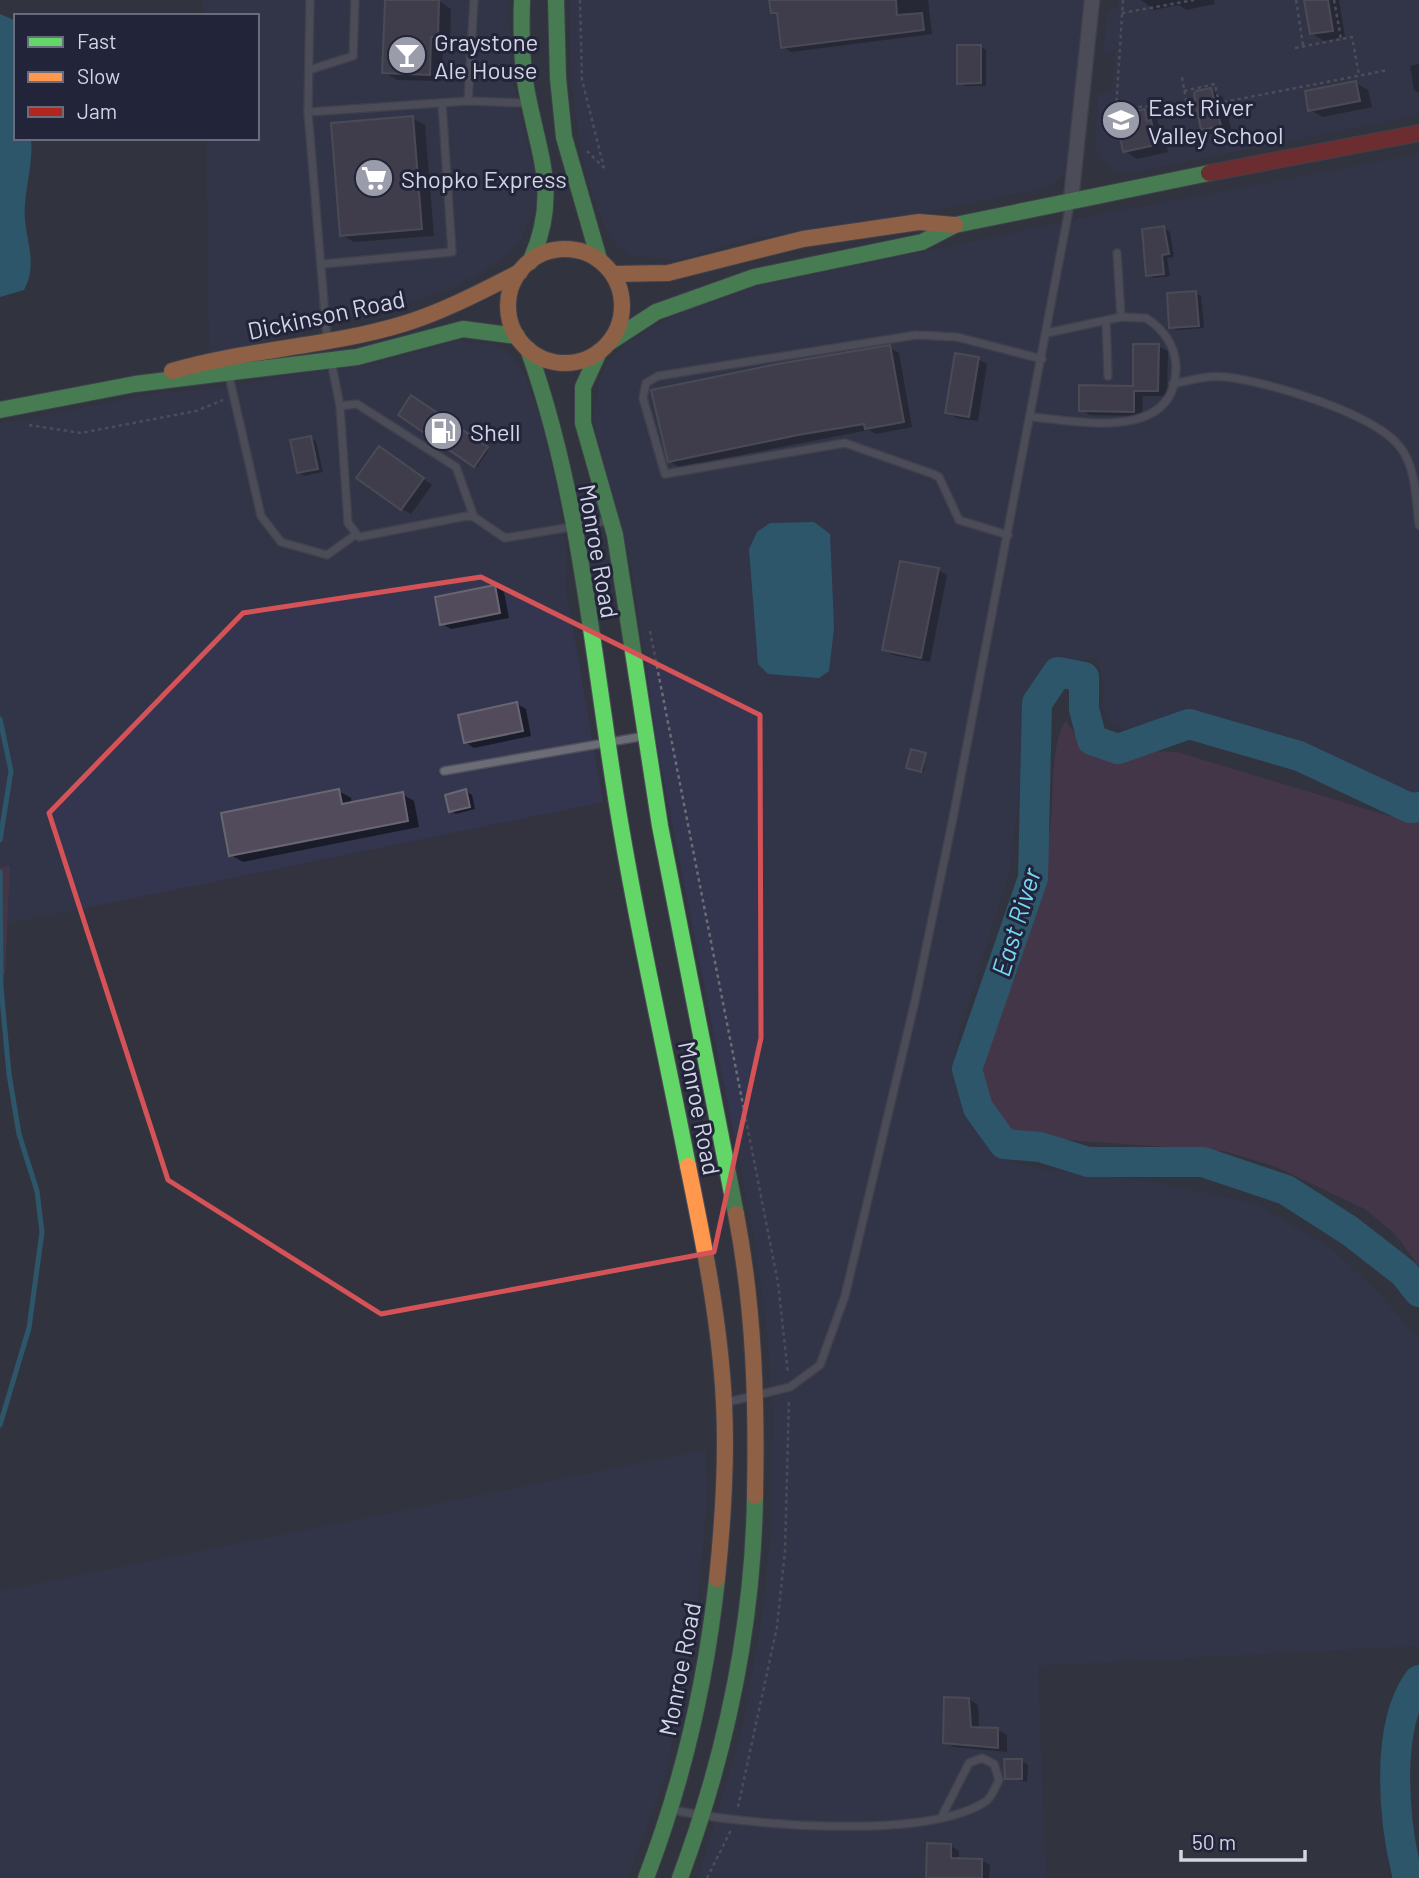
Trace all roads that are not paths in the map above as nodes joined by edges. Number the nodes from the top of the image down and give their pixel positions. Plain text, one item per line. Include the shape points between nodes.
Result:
1 (310, 0) edge
2 (355, 0) edge
3 (474, 0) edge
4 (522, 0) edge
5 (555, 0) edge
6 (1092, 0) edge
7 (309, 70) junction
8 (468, 101) junction
9 (442, 103) junction
10 (529, 103) junction
11 (308, 112) junction
12 (1419, 133) edge
13 (1071, 200) junction
14 (955, 225) junction
15 (1117, 253) dead end
16 (599, 260) junction
17 (322, 264) junction
18 (525, 267) junction
19 (613, 274) junction
20 (1121, 317) junction
21 (1106, 321) junction
22 (1047, 333) junction
23 (517, 336) junction
24 (327, 342) junction
25 (604, 347) junction
26 (528, 349) junction
27 (1042, 359) junction
28 (331, 362) junction
29 (227, 366) junction
30 (1108, 376) dead end
31 (1173, 384) junction
32 (340, 406) junction
33 (0, 410) edge
34 (1031, 417) junction
35 (474, 517) junction
36 (611, 521) junction
37 (573, 525) junction
38 (1419, 525) edge
39 (355, 535) junction
40 (1008, 535) junction
41 (646, 735) junction
42 (608, 743) junction
43 (444, 771) dead end
44 (757, 1396) junction
45 (724, 1403) junction
46 (672, 1810) junction
47 (703, 1816) junction
48 (941, 1818) junction
49 (646, 1878) edge
50 (680, 1878) edge

1 - 7 lane
2 - 7 lane via 353,56
3 - 8 lane
4 - 10 main road
5 - 16 main road via 562,125
6 - 13 street
7 - 11 lane
8 - 9 lane
8 - 10 lane
9 - 11 lane
9 - 17 lane via 452,252
10 - 18 main road via 548,206 541,241
11 - 17 lane
12 - 13 main road
13 - 14 main road
13 - 22 lane
14 - 19 main road via 919,222 803,239 668,273
14 - 25 main road via 922,242 822,261 714,290 656,312
15 - 20 lane
16 - 18 main road via 564,249 546,253
16 - 19 main road
17 - 24 lane
18 - 23 main road via 512,286 509,303
18 - 24 main road, Dickinson Road via 416,319
19 - 25 main road via 622,309 619,326
20 - 21 lane
20 - 31 lane via 1146,318 1163,332 1175,354
21 - 22 lane
21 - 30 lane
22 - 27 lane
23 - 26 main road
23 - 28 main road, Dickinson Road via 463,329
24 - 28 lane
24 - 29 main road, Dickinson Road
25 - 26 main road via 585,359 555,362
25 - 36 main road, Monroe Road via 583,387 581,407 586,441
26 - 37 main road, Monroe Road via 550,410
27 - 34 lane
27 - 40 lane via 957,337 916,335 657,376 646,383 643,398 665,474 845,443 939,477 959,520
28 - 29 main road, Dickinson Road
28 - 32 lane
29 - 33 main road, Dickinson Road
29 - 39 lane via 261,516 281,542 327,555
31 - 34 lane via 1161,407 1128,422
31 - 38 lane via 1209,377 1250,382 1313,400 1380,429 1406,456
32 - 35 lane via 357,404 456,467
32 - 39 lane via 348,523
34 - 40 lane
35 - 37 lane via 505,538
35 - 39 lane
36 - 37 lane
36 - 41 main road, Monroe Road
37 - 42 main road, Monroe Road
40 - 44 lane via 915,1001 845,1296 820,1364 790,1387
41 - 42 lane
41 - 44 main road, Monroe Road via 748,1276
42 - 43 lane
42 - 45 main road, Monroe Road via 710,1276
44 - 45 lane
44 - 47 main road, Monroe Road via 750,1587 730,1709
45 - 46 main road, Monroe Road via 718,1584 699,1703
46 - 47 lane
46 - 49 main road, Monroe Road
47 - 48 lane via 769,1825
47 - 50 main road, Monroe Road
48 - 48 lane via 988,1801 999,1780 994,1763 982,1758 969,1763

